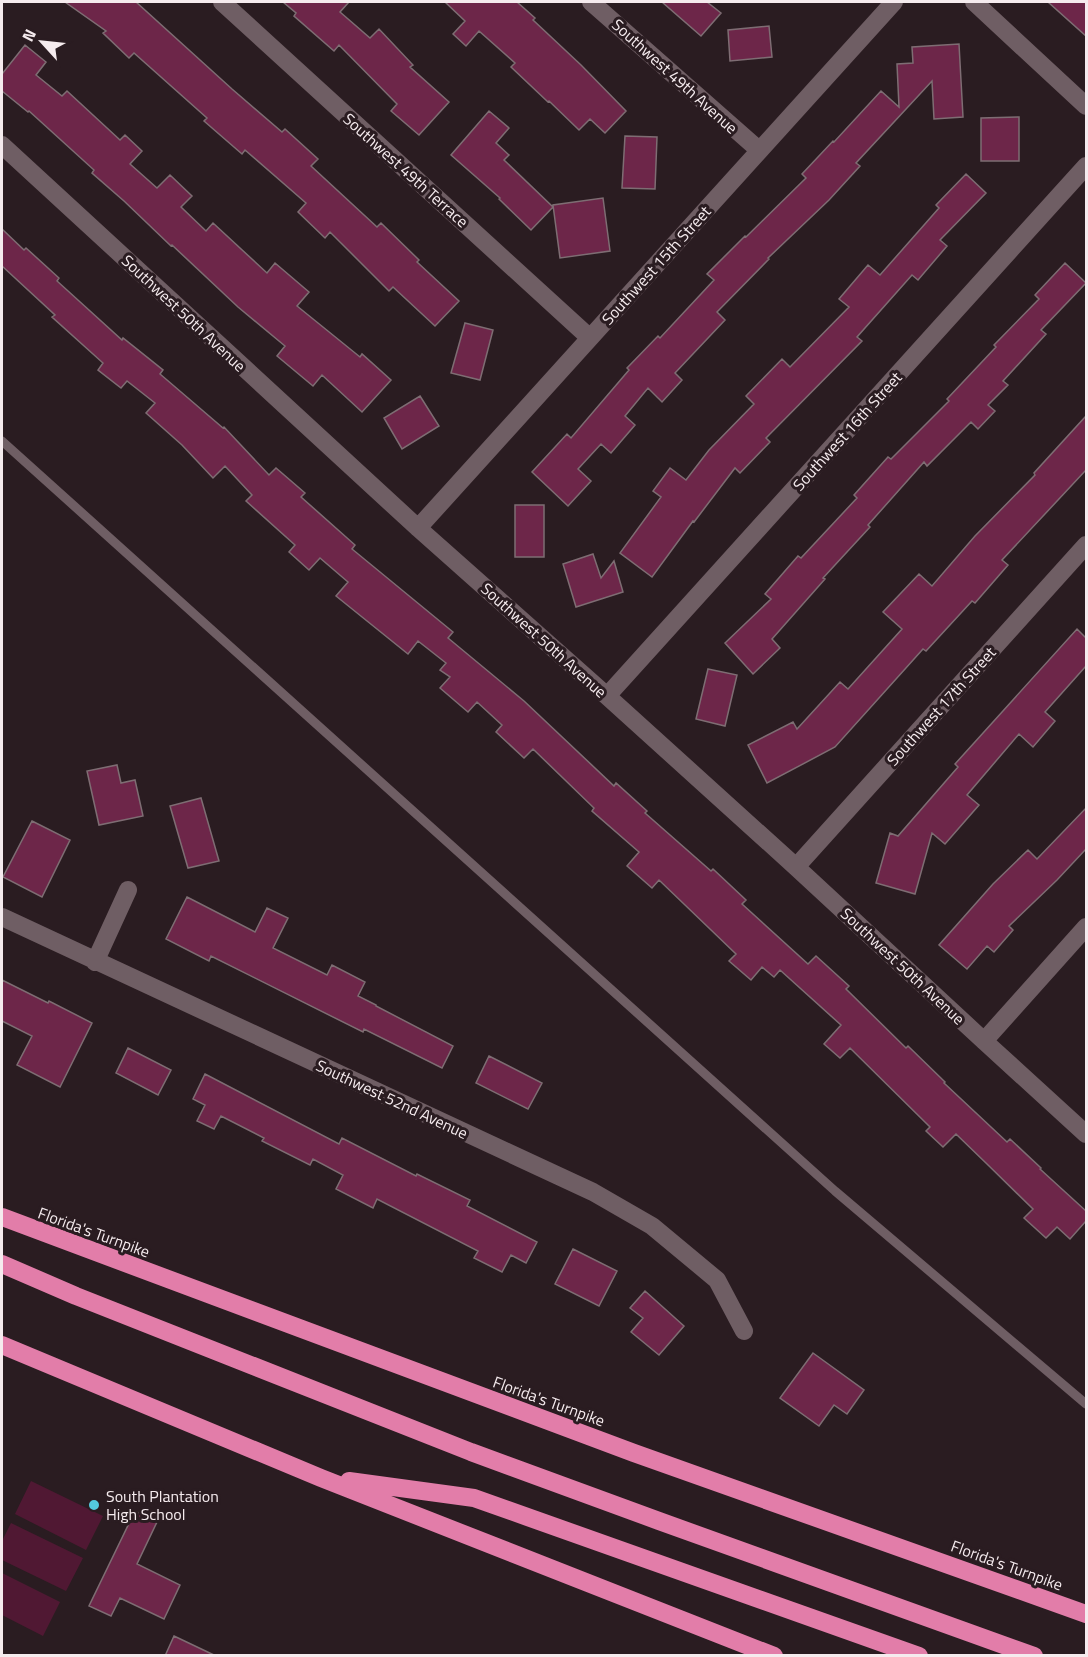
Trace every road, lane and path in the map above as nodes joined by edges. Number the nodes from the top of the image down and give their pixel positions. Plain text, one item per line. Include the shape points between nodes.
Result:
1 (222, 2) edge
2 (591, 2) edge
3 (894, 2) edge
4 (974, 2) edge
5 (1086, 106) edge
6 (2, 145) edge
7 (759, 150) junction
8 (1086, 166) edge
9 (590, 338) junction
10 (2, 441) edge
11 (418, 528) junction
12 (1086, 545) edge
13 (607, 696) junction
14 (796, 867) junction
15 (128, 890) dead end
16 (2, 917) edge
17 (1086, 927) edge
18 (95, 962) junction
19 (984, 1041) junction
20 (1086, 1134) edge
21 (2, 1217) edge
22 (2, 1264) edge
23 (744, 1331) dead end
24 (2, 1344) edge
25 (1086, 1404) edge
26 (321, 1478) junction
27 (1086, 1614) edge
28 (774, 1656) edge
29 (919, 1656) edge
30 (1034, 1656) edge

1 - 9 street, Southwest 49th Terrace
2 - 7 street, Southwest 49th Avenue
3 - 7 street, Southwest 15th Street
4 - 5 street
6 - 11 street, Southwest 50th Avenue
7 - 9 street, Southwest 15th Street
8 - 13 street, Southwest 16th Street
9 - 11 street, Southwest 15th Street
10 - 25 lane via 835,1191
11 - 13 street, Southwest 50th Avenue
12 - 14 street, Southwest 17th Street
13 - 14 street, Southwest 50th Avenue
14 - 19 street, Southwest 50th Avenue
15 - 18 street
16 - 18 street, Southwest 52nd Avenue
17 - 19 street
18 - 23 street, Southwest 52nd Avenue via 593,1192 652,1226 717,1280
19 - 20 street, Southwest 50th Avenue
21 - 27 highway, Florida's Turnpike via 612,1445
22 - 30 highway via 471,1452
24 - 26 highway
26 - 28 highway
26 - 29 highway via 474,1498

